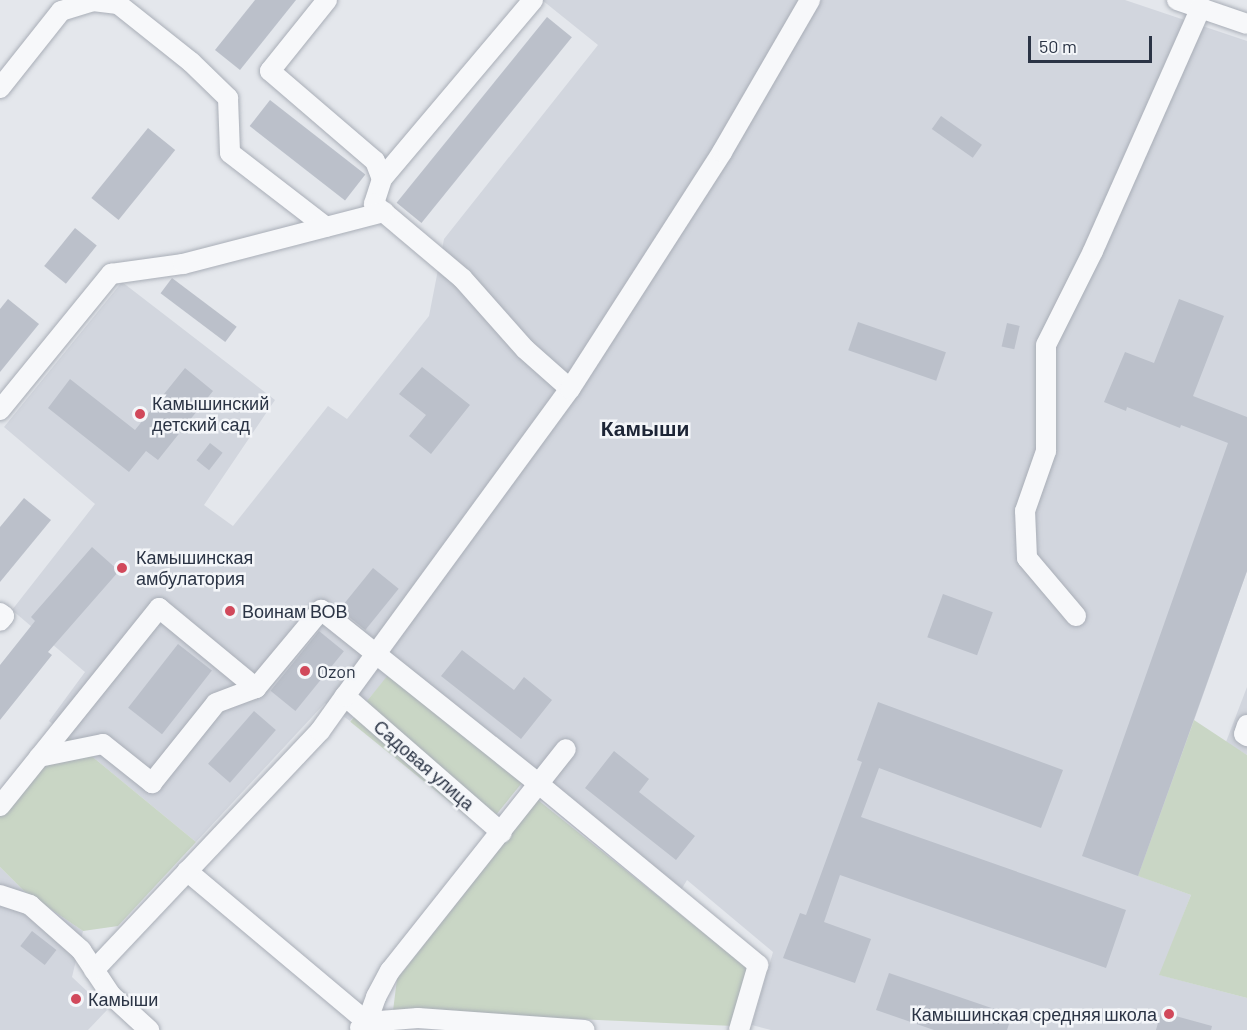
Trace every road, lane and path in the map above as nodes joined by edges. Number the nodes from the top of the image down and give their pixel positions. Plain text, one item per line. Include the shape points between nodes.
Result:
1 (327, 0) edge
2 (533, 0) edge
3 (810, 0) edge
4 (1177, 0) edge
5 (1201, 8) junction
6 (1247, 24) edge
7 (0, 88) edge
8 (382, 179) junction
9 (384, 212) junction
10 (326, 227) junction
11 (570, 389) junction
12 (0, 410) edge
13 (0, 613) edge
14 (1076, 616) dead end
15 (0, 621) edge
16 (376, 654) junction
17 (256, 688) junction
18 (345, 696) junction
19 (1247, 725) edge
20 (1247, 736) edge
21 (566, 750) dead end
22 (39, 758) junction
23 (540, 785) junction
24 (0, 806) edge
25 (502, 833) junction
26 (188, 871) junction
27 (0, 895) edge
28 (94, 970) junction
29 (362, 1026) edge
30 (149, 1030) edge
31 (585, 1030) edge
32 (739, 1030) edge

1 - 8 street via 270,72 375,161
2 - 8 street
3 - 11 street via 722,152
4 - 5 street
5 - 6 street
5 - 14 street via 1093,251 1046,345 1046,451 1025,511 1027,558
7 - 10 street via 61,11 93,1 118,4 191,62 228,98 230,153
8 - 9 street via 374,204
9 - 10 street
9 - 11 street via 462,278 525,349
10 - 12 street via 183,264 111,274
11 - 16 street
13 - 15 street
16 - 17 street via 321,610
16 - 18 street
16 - 23 street
17 - 22 street via 216,703 152,783 103,744
17 - 22 street via 159,608
18 - 25 street, Садовая улица
18 - 26 street via 320,731
19 - 20 street
21 - 23 street
22 - 24 street
23 - 25 street
23 - 32 street via 759,965
25 - 29 street via 390,971
26 - 28 street
26 - 29 street
27 - 28 street via 30,905 81,950
28 - 30 street via 111,995
29 - 31 street via 418,1018

